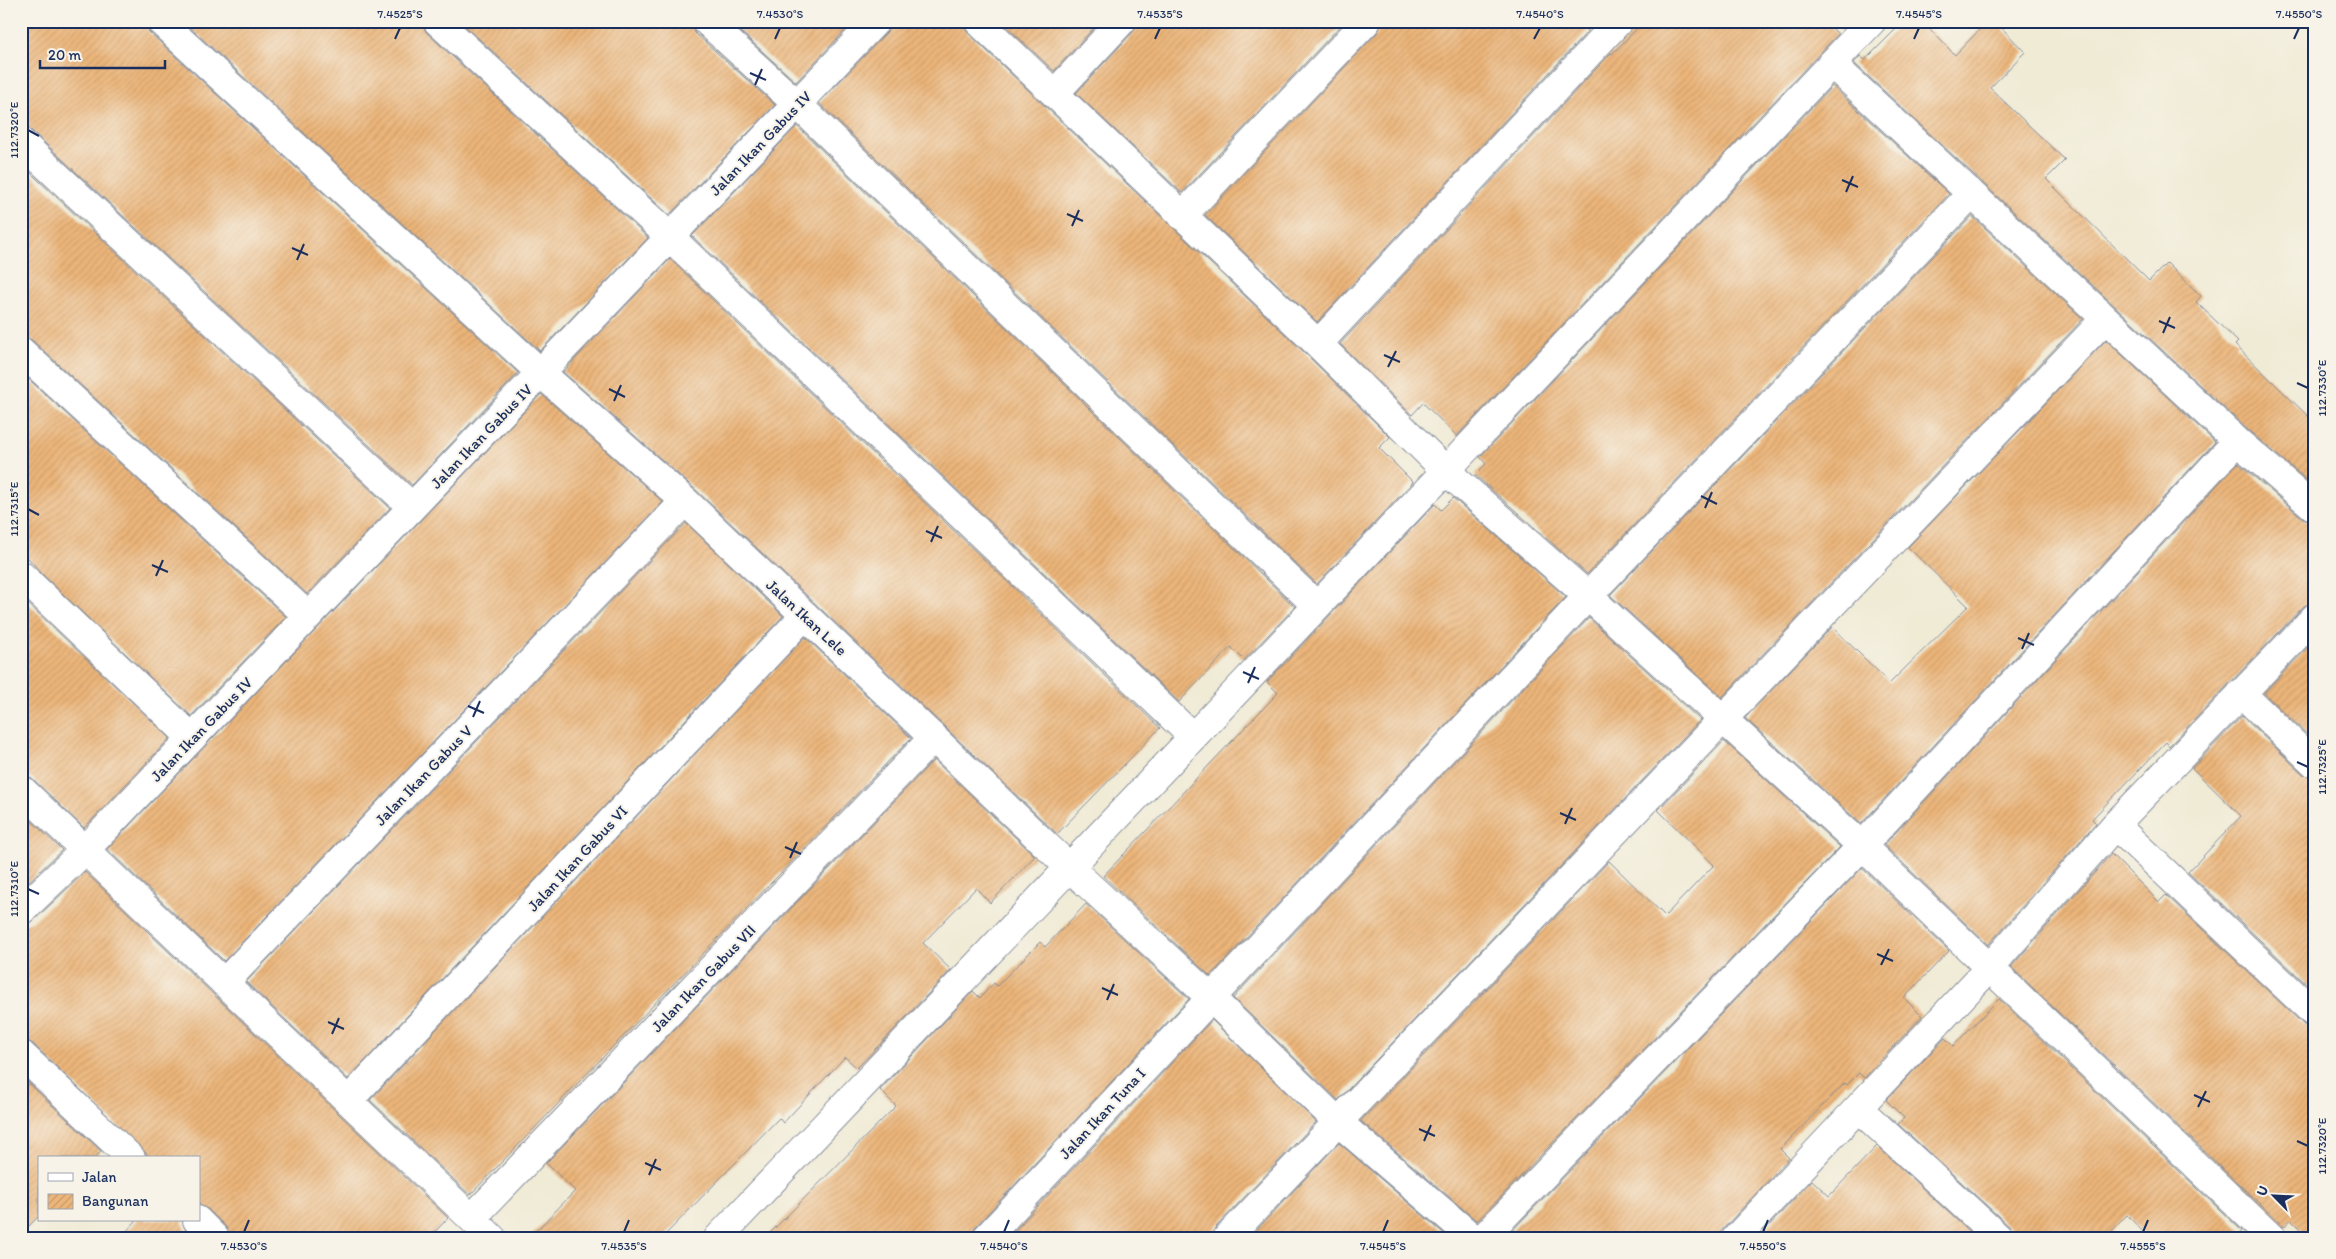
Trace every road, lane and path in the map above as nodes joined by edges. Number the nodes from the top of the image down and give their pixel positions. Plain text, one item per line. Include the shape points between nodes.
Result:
1 (160, 21) edge
2 (437, 21) edge
3 (706, 21) edge
4 (876, 21) edge
5 (978, 21) edge
6 (1122, 21) edge
7 (1366, 21) edge
8 (1618, 21) edge
9 (1872, 21) edge
10 (1832, 64) junction
11 (1055, 93) junction
12 (797, 104) junction
13 (21, 142) edge
14 (1971, 194) junction
15 (1182, 216) junction
16 (670, 237) junction
17 (2105, 318) junction
18 (1318, 344) junction
19 (21, 352) edge
20 (541, 372) junction
21 (2237, 441) junction
22 (1446, 471) junction
23 (685, 501) junction
24 (412, 507) junction
25 (2315, 508) edge
26 (21, 575) edge
27 (1588, 596) junction
28 (1317, 606) junction
29 (308, 616) junction
30 (805, 616) junction
31 (2315, 617) edge
32 (2241, 693) junction
33 (1721, 718) junction
34 (934, 737) junction
35 (1192, 737) junction
36 (192, 738) junction
37 (2315, 764) edge
38 (21, 789) edge
39 (2115, 825) junction
40 (1862, 846) junction
41 (85, 850) junction
42 (1069, 867) junction
43 (21, 911) edge
44 (1990, 967) junction
45 (224, 984) junction
46 (1214, 993) junction
47 (2315, 1014) edge
48 (21, 1054) edge
49 (348, 1101) junction
50 (1858, 1108) junction
51 (1338, 1122) junction
52 (129, 1156) edge
53 (472, 1218) junction
54 (199, 1222) edge
55 (215, 1238) edge
56 (492, 1238) edge
57 (718, 1238) edge
58 (986, 1238) edge
59 (1227, 1238) edge
60 (1473, 1238) edge
61 (1483, 1238) edge
62 (1736, 1238) edge
63 (1999, 1238) edge
64 (2272, 1238) edge

1 - 20 street, Jalan Ikan Lele
2 - 16 street
3 - 12 street
4 - 12 street, Jalan Ikan Gabus IV
5 - 11 street
6 - 11 street
7 - 15 street
8 - 18 street
9 - 10 street
10 - 14 street
10 - 22 street
11 - 15 street
12 - 16 street, Jalan Ikan Gabus IV
12 - 28 street
13 - 24 street
14 - 17 street
14 - 27 street, Jalan Ikan Tuna I
15 - 18 street
16 - 20 street, Jalan Ikan Gabus IV
16 - 35 street
17 - 21 street
17 - 33 street
18 - 22 street
19 - 29 street
20 - 23 street, Jalan Ikan Lele
20 - 24 street, Jalan Ikan Gabus IV
21 - 25 street
21 - 40 street
22 - 27 street
22 - 28 street
23 - 30 street, Jalan Ikan Lele
23 - 45 street, Jalan Ikan Gabus V
24 - 29 street, Jalan Ikan Gabus IV
26 - 36 street
27 - 33 street
27 - 46 street, Jalan Ikan Tuna I
28 - 35 street
29 - 36 street, Jalan Ikan Gabus IV
30 - 34 street, Jalan Ikan Lele
30 - 49 street, Jalan Ikan Gabus VI
31 - 32 street
32 - 37 street
32 - 39 street
33 - 40 street
33 - 51 street
34 - 42 street, Jalan Ikan Lele
34 - 53 street, Jalan Ikan Gabus VII
35 - 42 street
36 - 41 street, Jalan Ikan Gabus IV
38 - 41 street
39 - 44 street
39 - 47 street
40 - 44 street
40 - 61 street
41 - 43 street, Jalan Ikan Gabus IV
41 - 45 street
42 - 46 street, Jalan Ikan Lele
42 - 57 street
44 - 50 street
44 - 64 street
45 - 49 street
46 - 51 street, Jalan Ikan Lele
46 - 58 street, Jalan Ikan Tuna I
48 - 52 street
49 - 53 street
50 - 62 street
50 - 63 street
51 - 59 street
51 - 60 street, Jalan Ikan Lele
53 - 56 street
54 - 55 street

